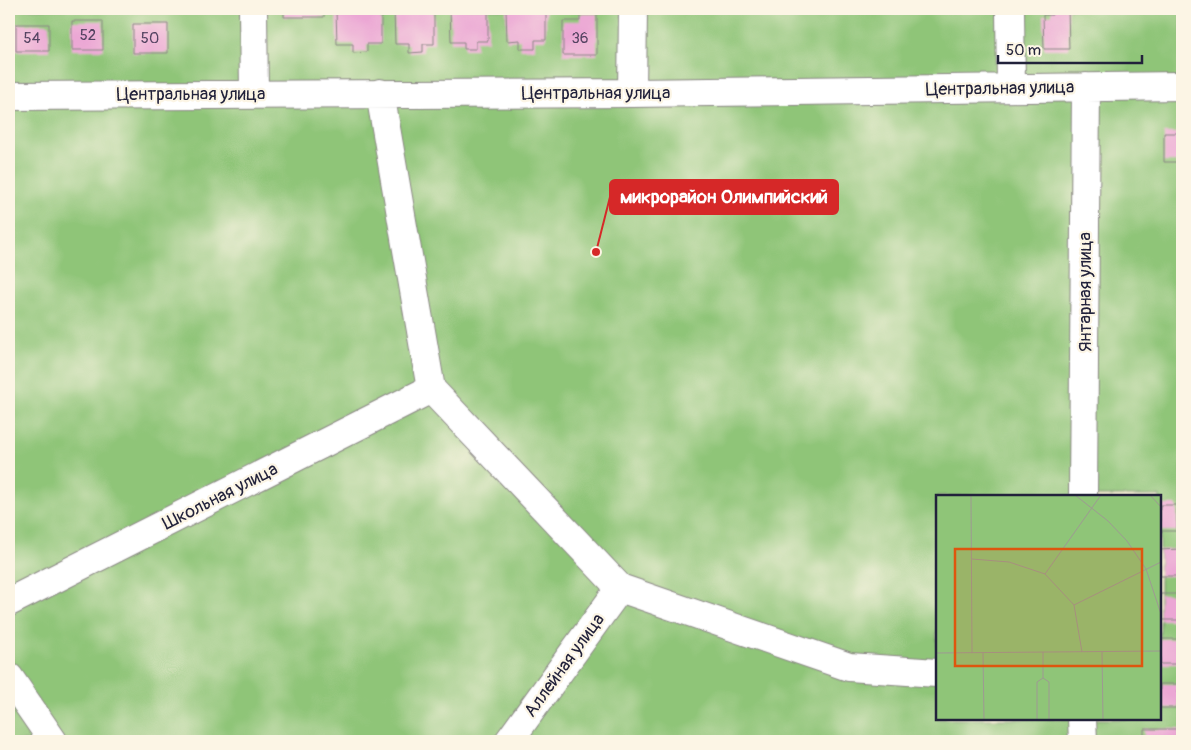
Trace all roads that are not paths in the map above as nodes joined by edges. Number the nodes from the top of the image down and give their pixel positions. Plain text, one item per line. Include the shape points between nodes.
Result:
1 (253, 9) edge
2 (633, 9) edge
3 (1010, 9) edge
4 (1182, 86) edge
5 (1086, 87) junction
6 (1011, 88) junction
7 (380, 93) junction
8 (632, 93) junction
9 (254, 94) junction
10 (9, 96) edge
11 (431, 390) junction
12 (1083, 495) edge
13 (620, 588) junction
14 (9, 602) edge
15 (936, 673) edge
16 (9, 677) edge
17 (1082, 720) edge
18 (53, 741) edge
19 (509, 741) edge
20 (1083, 741) edge

1 - 9 street
2 - 8 street
3 - 6 street
4 - 5 street, Центральная улица
5 - 6 street, Центральная улица
5 - 12 street, Янтарная улица
6 - 8 street, Центральная улица
7 - 8 street, Центральная улица
7 - 9 street, Центральная улица
7 - 11 street
9 - 10 street, Центральная улица
11 - 13 street
11 - 14 street, Школьная улица
13 - 15 street via 849,667
13 - 19 street, Аллейная улица
16 - 18 street
17 - 20 street

